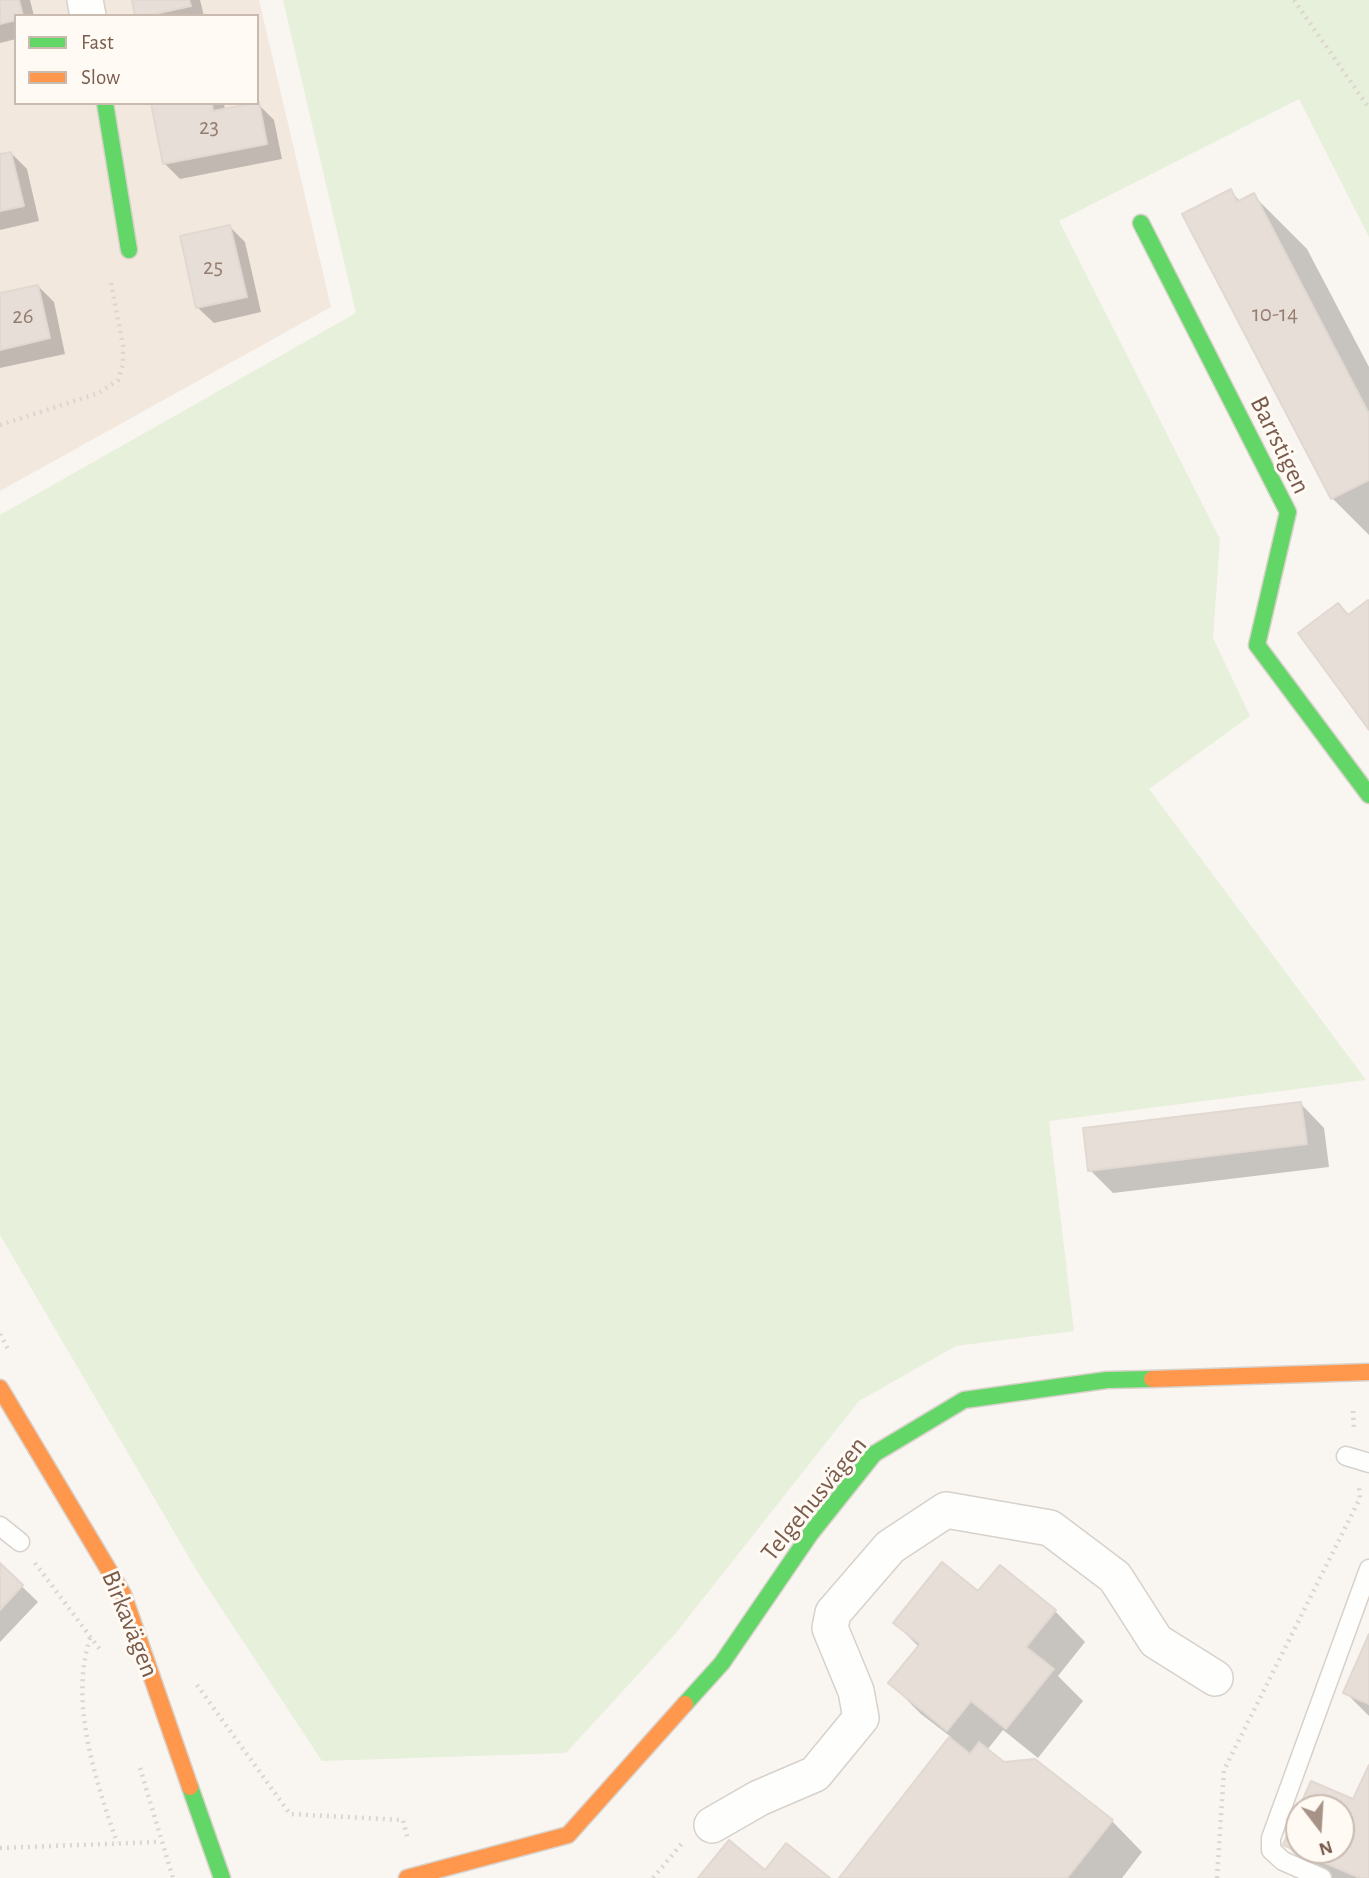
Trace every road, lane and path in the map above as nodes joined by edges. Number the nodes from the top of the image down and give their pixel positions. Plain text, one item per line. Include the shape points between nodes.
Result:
1 (1294, 0) edge
2 (105, 105) edge
3 (1369, 108) edge
4 (1141, 223) dead end
5 (129, 250) joint
6 (0, 425) edge
7 (1369, 795) edge
8 (1369, 1372) edge
9 (1350, 1374) junction
10 (0, 1388) edge
11 (1351, 1449) joint
12 (1369, 1463) edge
13 (1359, 1484) dead end
14 (0, 1526) edge
15 (20, 1542) joint
16 (1369, 1569) edge
17 (91, 1638) junction
18 (103, 1654) dead end
19 (1215, 1678) dead end
20 (139, 1763) dead end
21 (290, 1814) dead end
22 (712, 1825) joint
23 (156, 1842) dead end
24 (117, 1843) junction
25 (0, 1848) edge
26 (410, 1848) dead end
27 (173, 1878) edge
28 (222, 1878) edge
29 (407, 1878) edge
30 (653, 1878) edge
31 (1217, 1878) edge
32 (1322, 1878) edge

1 - 3 path
2 - 5 street
4 - 7 street, Barrstigen via 1288,512 1258,645
5 - 6 path via 108,267 122,345 118,380 99,393
8 - 9 street, Telgehusvägen
9 - 11 path
9 - 29 street, Telgehusvägen via 1107,1380 964,1400 874,1454 811,1533 722,1663 568,1835
10 - 28 street, Birkavägen via 123,1594
11 - 12 lane
13 - 31 path via 1360,1498 1224,1770
14 - 15 lane
15 - 17 path
16 - 32 lane via 1271,1838 1271,1850 1283,1861
17 - 18 path
17 - 24 path via 84,1669 86,1731 92,1768
19 - 22 street via 1156,1641 1115,1577 1050,1528 946,1510 890,1547 833,1613 830,1628 856,1691 861,1718 815,1774
20 - 27 path
21 - 26 path via 403,1820
22 - 30 path via 680,1843
23 - 24 path
24 - 25 path

